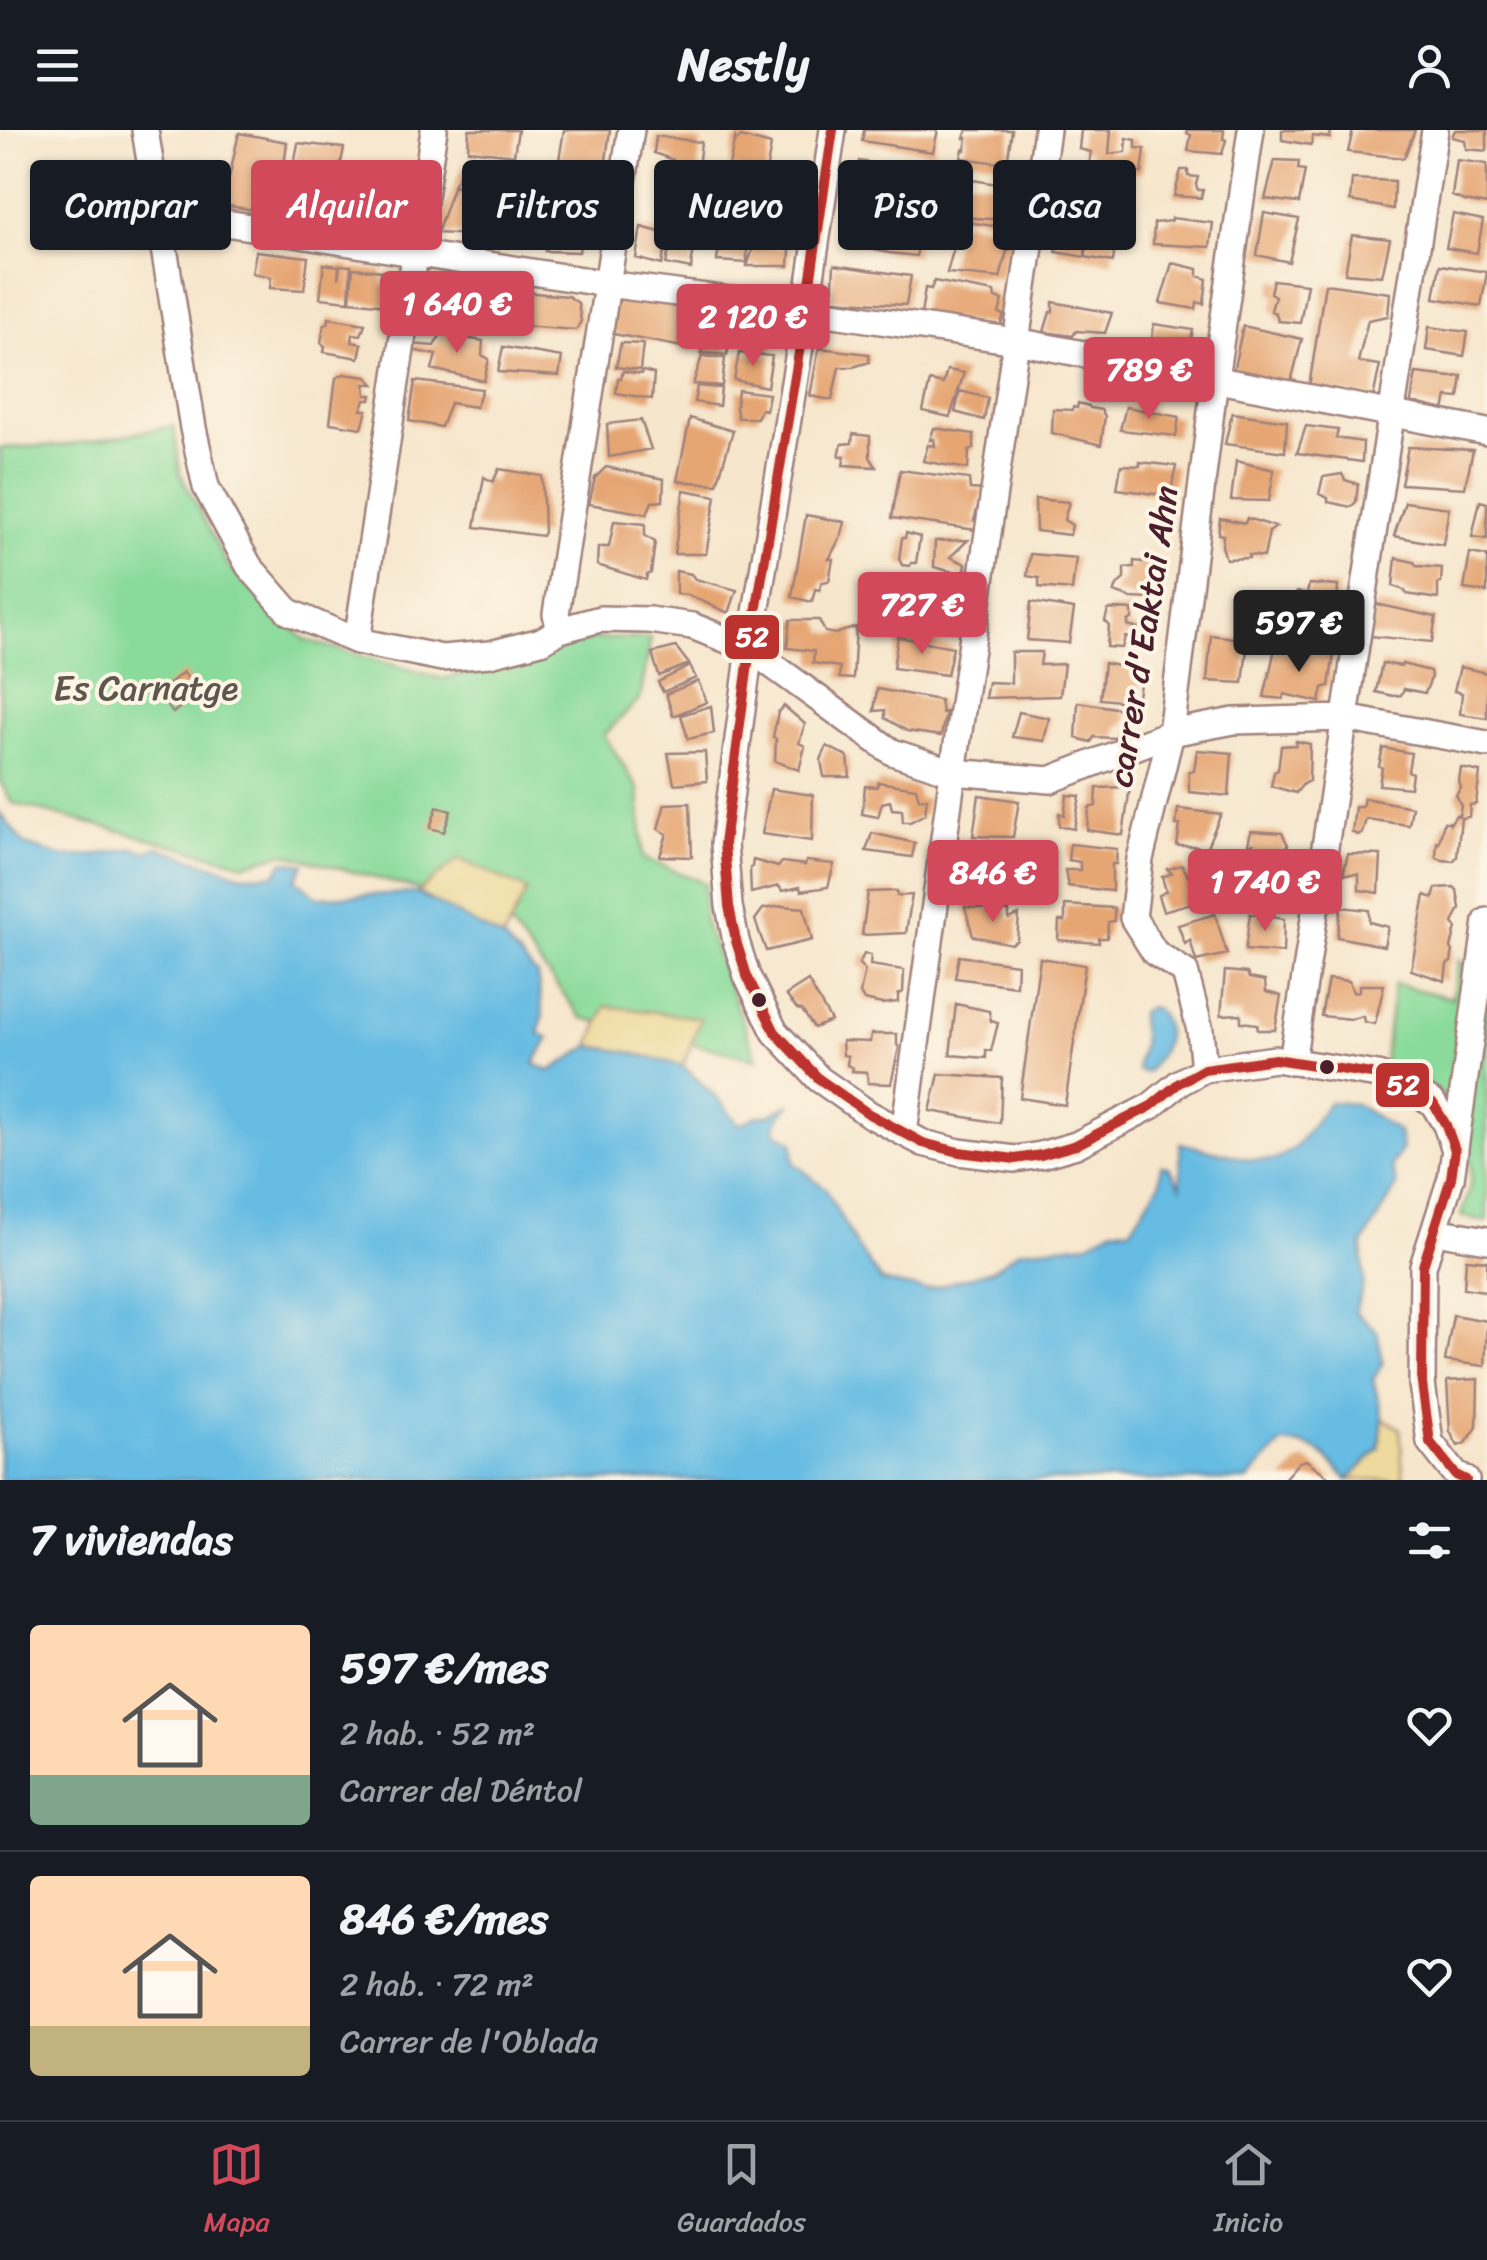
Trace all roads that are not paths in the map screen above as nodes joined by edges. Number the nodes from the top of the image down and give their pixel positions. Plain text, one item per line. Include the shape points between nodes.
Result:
1 (146, 130) edge
2 (434, 130) edge
3 (630, 130) edge
4 (832, 130) edge
5 (1048, 130) edge
6 (1251, 130) edge
7 (1435, 130) edge
8 (150, 160) edge
9 (231, 224) edge
10 (164, 250) edge
11 (415, 254) junction
12 (607, 284) junction
13 (806, 310) junction
14 (1016, 341) junction
15 (1215, 380) junction
16 (1393, 414) junction
17 (1487, 432) edge
18 (560, 630) junction
19 (357, 641) junction
20 (750, 649) junction
21 (1345, 718) junction
22 (1171, 732) junction
23 (1487, 744) edge
24 (953, 772) junction
25 (1487, 920) edge
26 (1292, 1062) junction
27 (1204, 1069) junction
28 (904, 1133) junction
29 (1455, 1150) junction
30 (1436, 1232) junction
31 (1487, 1240) edge
32 (1466, 1480) edge

1 - 8 street
2 - 11 street
3 - 12 street
4 - 13 street
5 - 14 street
6 - 15 street, carrer d'Eaktai Ahn
7 - 16 street
9 - 11 street
10 - 19 street via 206,487 249,566 290,612
11 - 12 street
11 - 19 street
12 - 13 street
12 - 18 street via 556,614
13 - 14 street
13 - 20 street
14 - 15 street
14 - 24 street
15 - 16 street
15 - 22 street, carrer d'Eaktai Ahn
16 - 17 street
16 - 21 street
18 - 19 street via 490,654 442,658
18 - 20 street via 600,618 649,620 692,626
20 - 24 street via 892,752
20 - 28 street via 724,844 744,968 775,1032 819,1079
21 - 22 street via 1234,720
21 - 23 street
21 - 26 street
22 - 24 street via 1050,780
22 - 27 street, carrer d'Eaktai Ahn via 1133,918 1155,953 1185,972
24 - 28 street
25 - 29 street
26 - 27 street
26 - 29 street via 1378,1075 1408,1087 1434,1103
27 - 28 street via 1113,1128 1042,1155 958,1152
29 - 30 street
30 - 31 street
30 - 32 street via 1423,1266 1422,1384 1430,1442

